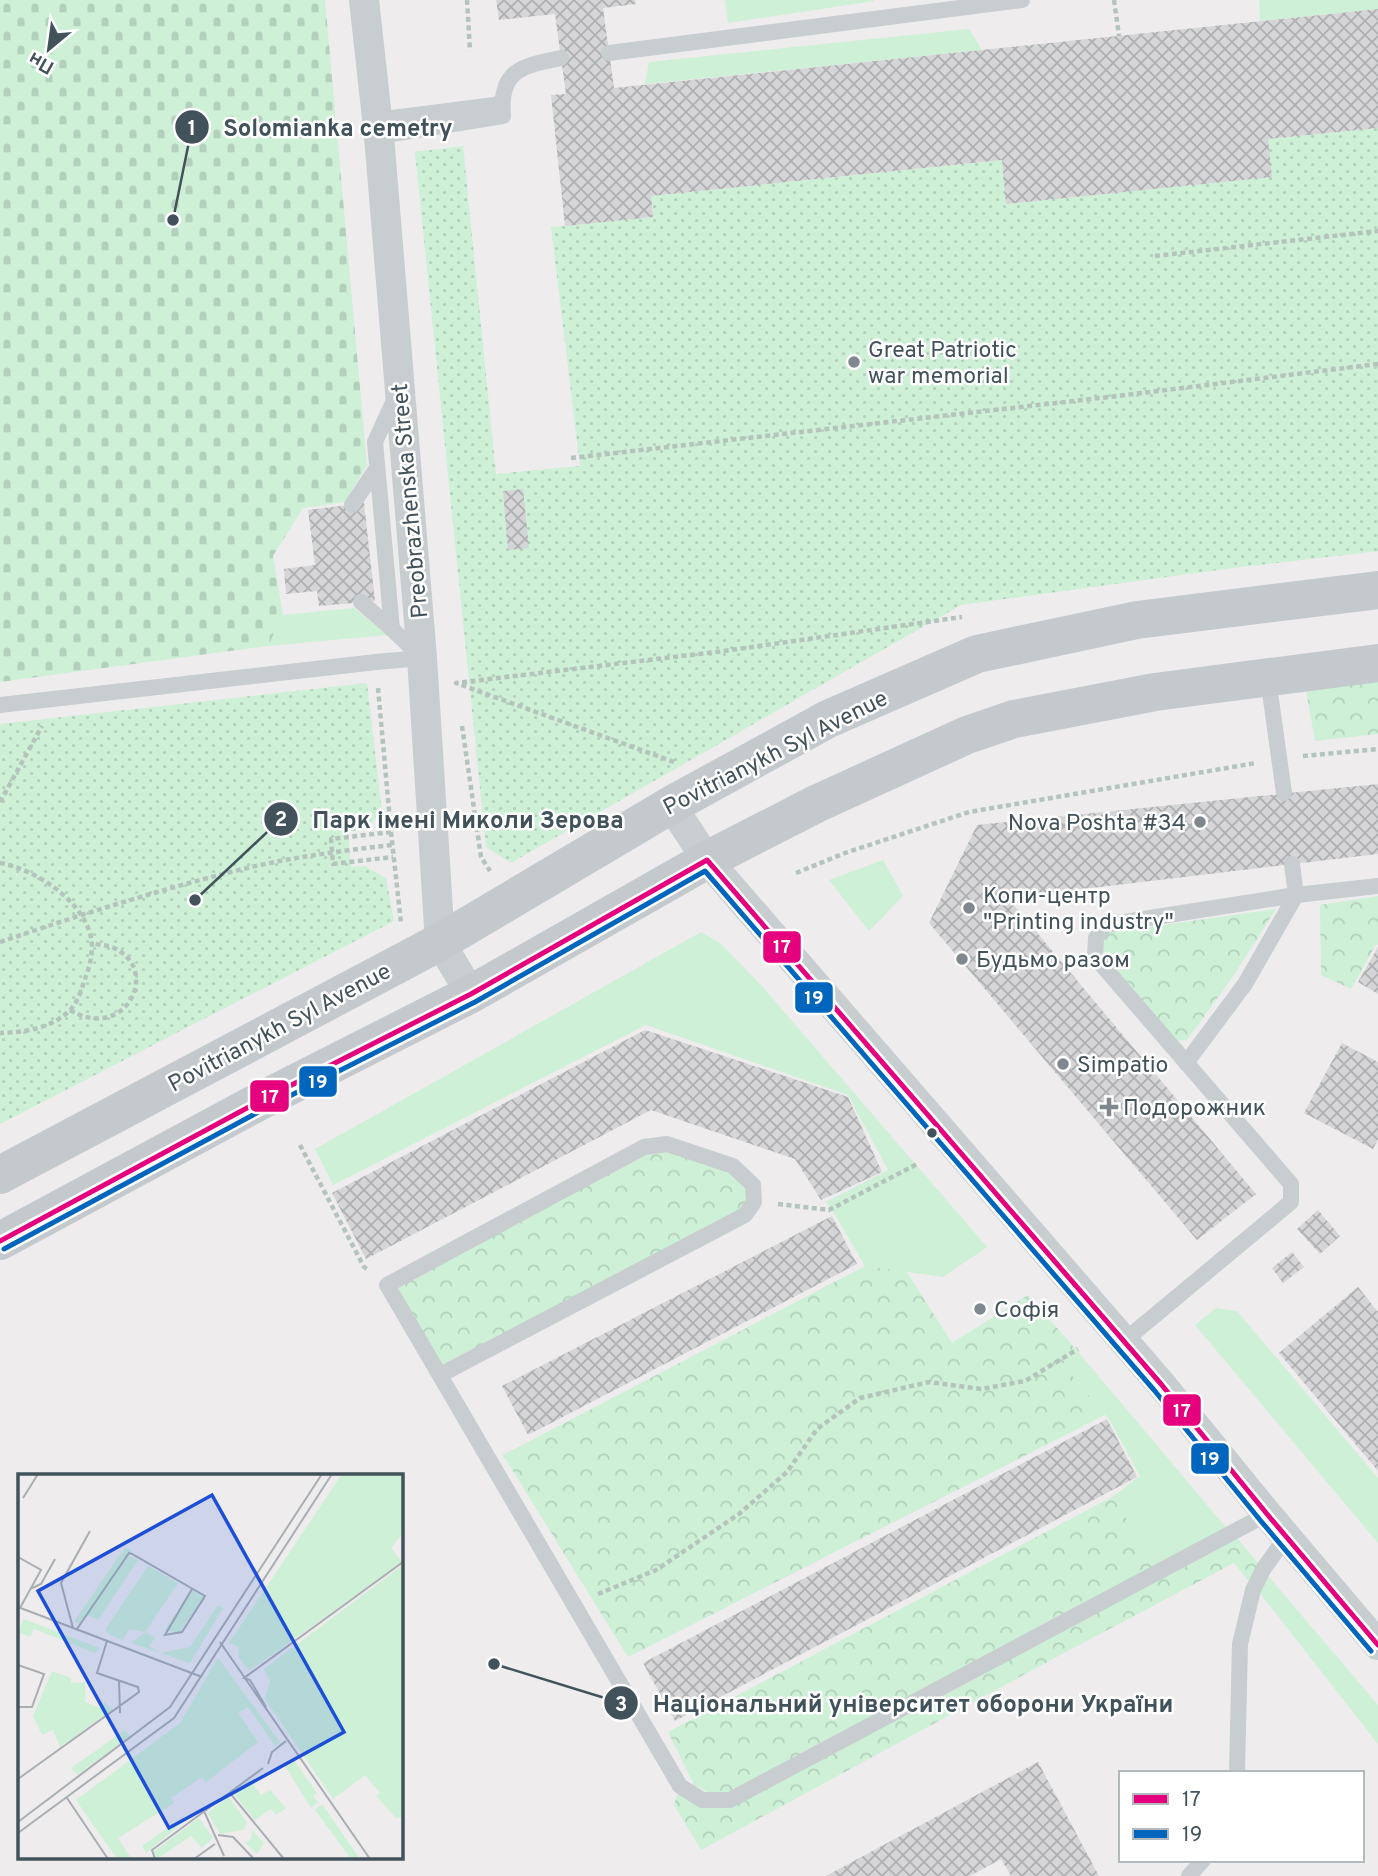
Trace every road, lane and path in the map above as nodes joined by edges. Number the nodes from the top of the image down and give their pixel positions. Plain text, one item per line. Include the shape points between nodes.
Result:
1 (363, 0) edge
2 (467, 0) edge
3 (890, 0) edge
4 (1021, 0) edge
5 (1114, 0) edge
6 (893, 17) junction
7 (1119, 36) dead end
8 (470, 51) dead end
9 (609, 52) dead end
10 (561, 58) dead end
11 (378, 128) junction
12 (1378, 231) edge
13 (1154, 256) dead end
14 (1378, 364) edge
15 (399, 389) junction
16 (571, 458) dead end
17 (377, 468) junction
18 (352, 505) dead end
19 (1378, 590) edge
20 (361, 602) dead end
21 (962, 617) dead end
22 (392, 629) junction
23 (422, 658) junction
24 (376, 662) junction
25 (1378, 663) edge
26 (1268, 678) junction
27 (58, 698) junction
28 (0, 705) edge
29 (1378, 749) edge
30 (1279, 759) junction
31 (678, 764) dead end
32 (1284, 793) dead end
33 (0, 802) edge
34 (671, 805) junction
35 (391, 832) junction
36 (392, 845) junction
37 (332, 852) junction
38 (393, 857) junction
39 (708, 860) junction
40 (0, 863) edge
41 (1292, 864) dead end
42 (796, 873) dead end
43 (1378, 886) edge
44 (1296, 895) junction
45 (81, 915) junction
46 (401, 931) dead end
47 (0, 942) edge
48 (440, 942) junction
49 (92, 943) junction
50 (471, 994) junction
51 (70, 1010) junction
52 (0, 1033) edge
53 (1186, 1063) junction
54 (300, 1145) dead end
55 (919, 1163) dead end
56 (0, 1175) edge
57 (754, 1202) junction
58 (0, 1241) edge
59 (387, 1285) junction
60 (1124, 1341) junction
61 (1078, 1349) dead end
62 (440, 1375) junction
63 (1267, 1514) junction
64 (1286, 1537) junction
65 (573, 1604) junction
66 (1378, 1645) edge
67 (1237, 1771) edge
68 (1201, 1862) edge
69 (1189, 1876) edge

1 - 11 street, Preobrazhenska Street
2 - 8 path
3 - 6 lane
4 - 6 lane
5 - 7 path
6 - 9 lane
10 - 11 lane via 519,69 507,84 503,116
11 - 15 street, Preobrazhenska Street
12 - 13 path
14 - 16 path
15 - 17 lane via 375,442
15 - 23 street, Preobrazhenska Street
17 - 18 lane
17 - 22 lane
19 - 34 main road, Povitrianykh Syl Avenue via 1137,620 977,654 828,719
20 - 22 lane
21 - 31 path via 724,652 456,683
22 - 23 lane
23 - 24 lane
23 - 48 street, Preobrazhenska Street
24 - 27 lane
24 - 35 path
25 - 26 main road
26 - 30 lane
26 - 39 main road via 1155,692 1014,719 967,735 816,804
27 - 28 lane
27 - 33 path
29 - 30 path
30 - 32 lane
30 - 42 path via 969,813
34 - 39 street
34 - 48 main road, Povitrianykh Syl Avenue
35 - 36 path
35 - 37 path via 331,839
36 - 37 path
36 - 38 path
37 - 38 path via 334,864
37 - 45 path via 236,870
38 - 46 path
39 - 50 main road
39 - 60 street
40 - 45 path via 47,882
41 - 44 lane
43 - 44 lane
44 - 53 lane via 1245,984
44 - 53 lane via 1105,925 1096,938 1095,957
45 - 47 path
45 - 49 path
48 - 50 street, Preobrazhenska Street
48 - 56 main road, Povitrianykh Syl Avenue
49 - 51 path via 89,967
49 - 51 path via 113,947 128,958 136,976 132,999 120,1012 103,1019 82,1017
50 - 58 main road
51 - 52 path via 25,1032
53 - 60 lane via 1291,1184 1291,1202
54 - 59 path via 364,1267
55 - 57 path via 829,1210
57 - 59 lane via 753,1185 733,1166 667,1144 644,1147
57 - 62 lane via 745,1214
59 - 62 lane
60 - 63 street
61 - 65 path via 1025,1381 981,1389 929,1382 860,1398 817,1429 787,1472 739,1514 656,1570
62 - 65 lane
63 - 64 street
63 - 65 lane via 730,1800 702,1800 680,1786
64 - 66 street
64 - 67 lane via 1253,1590 1240,1644
68 - 69 lane

